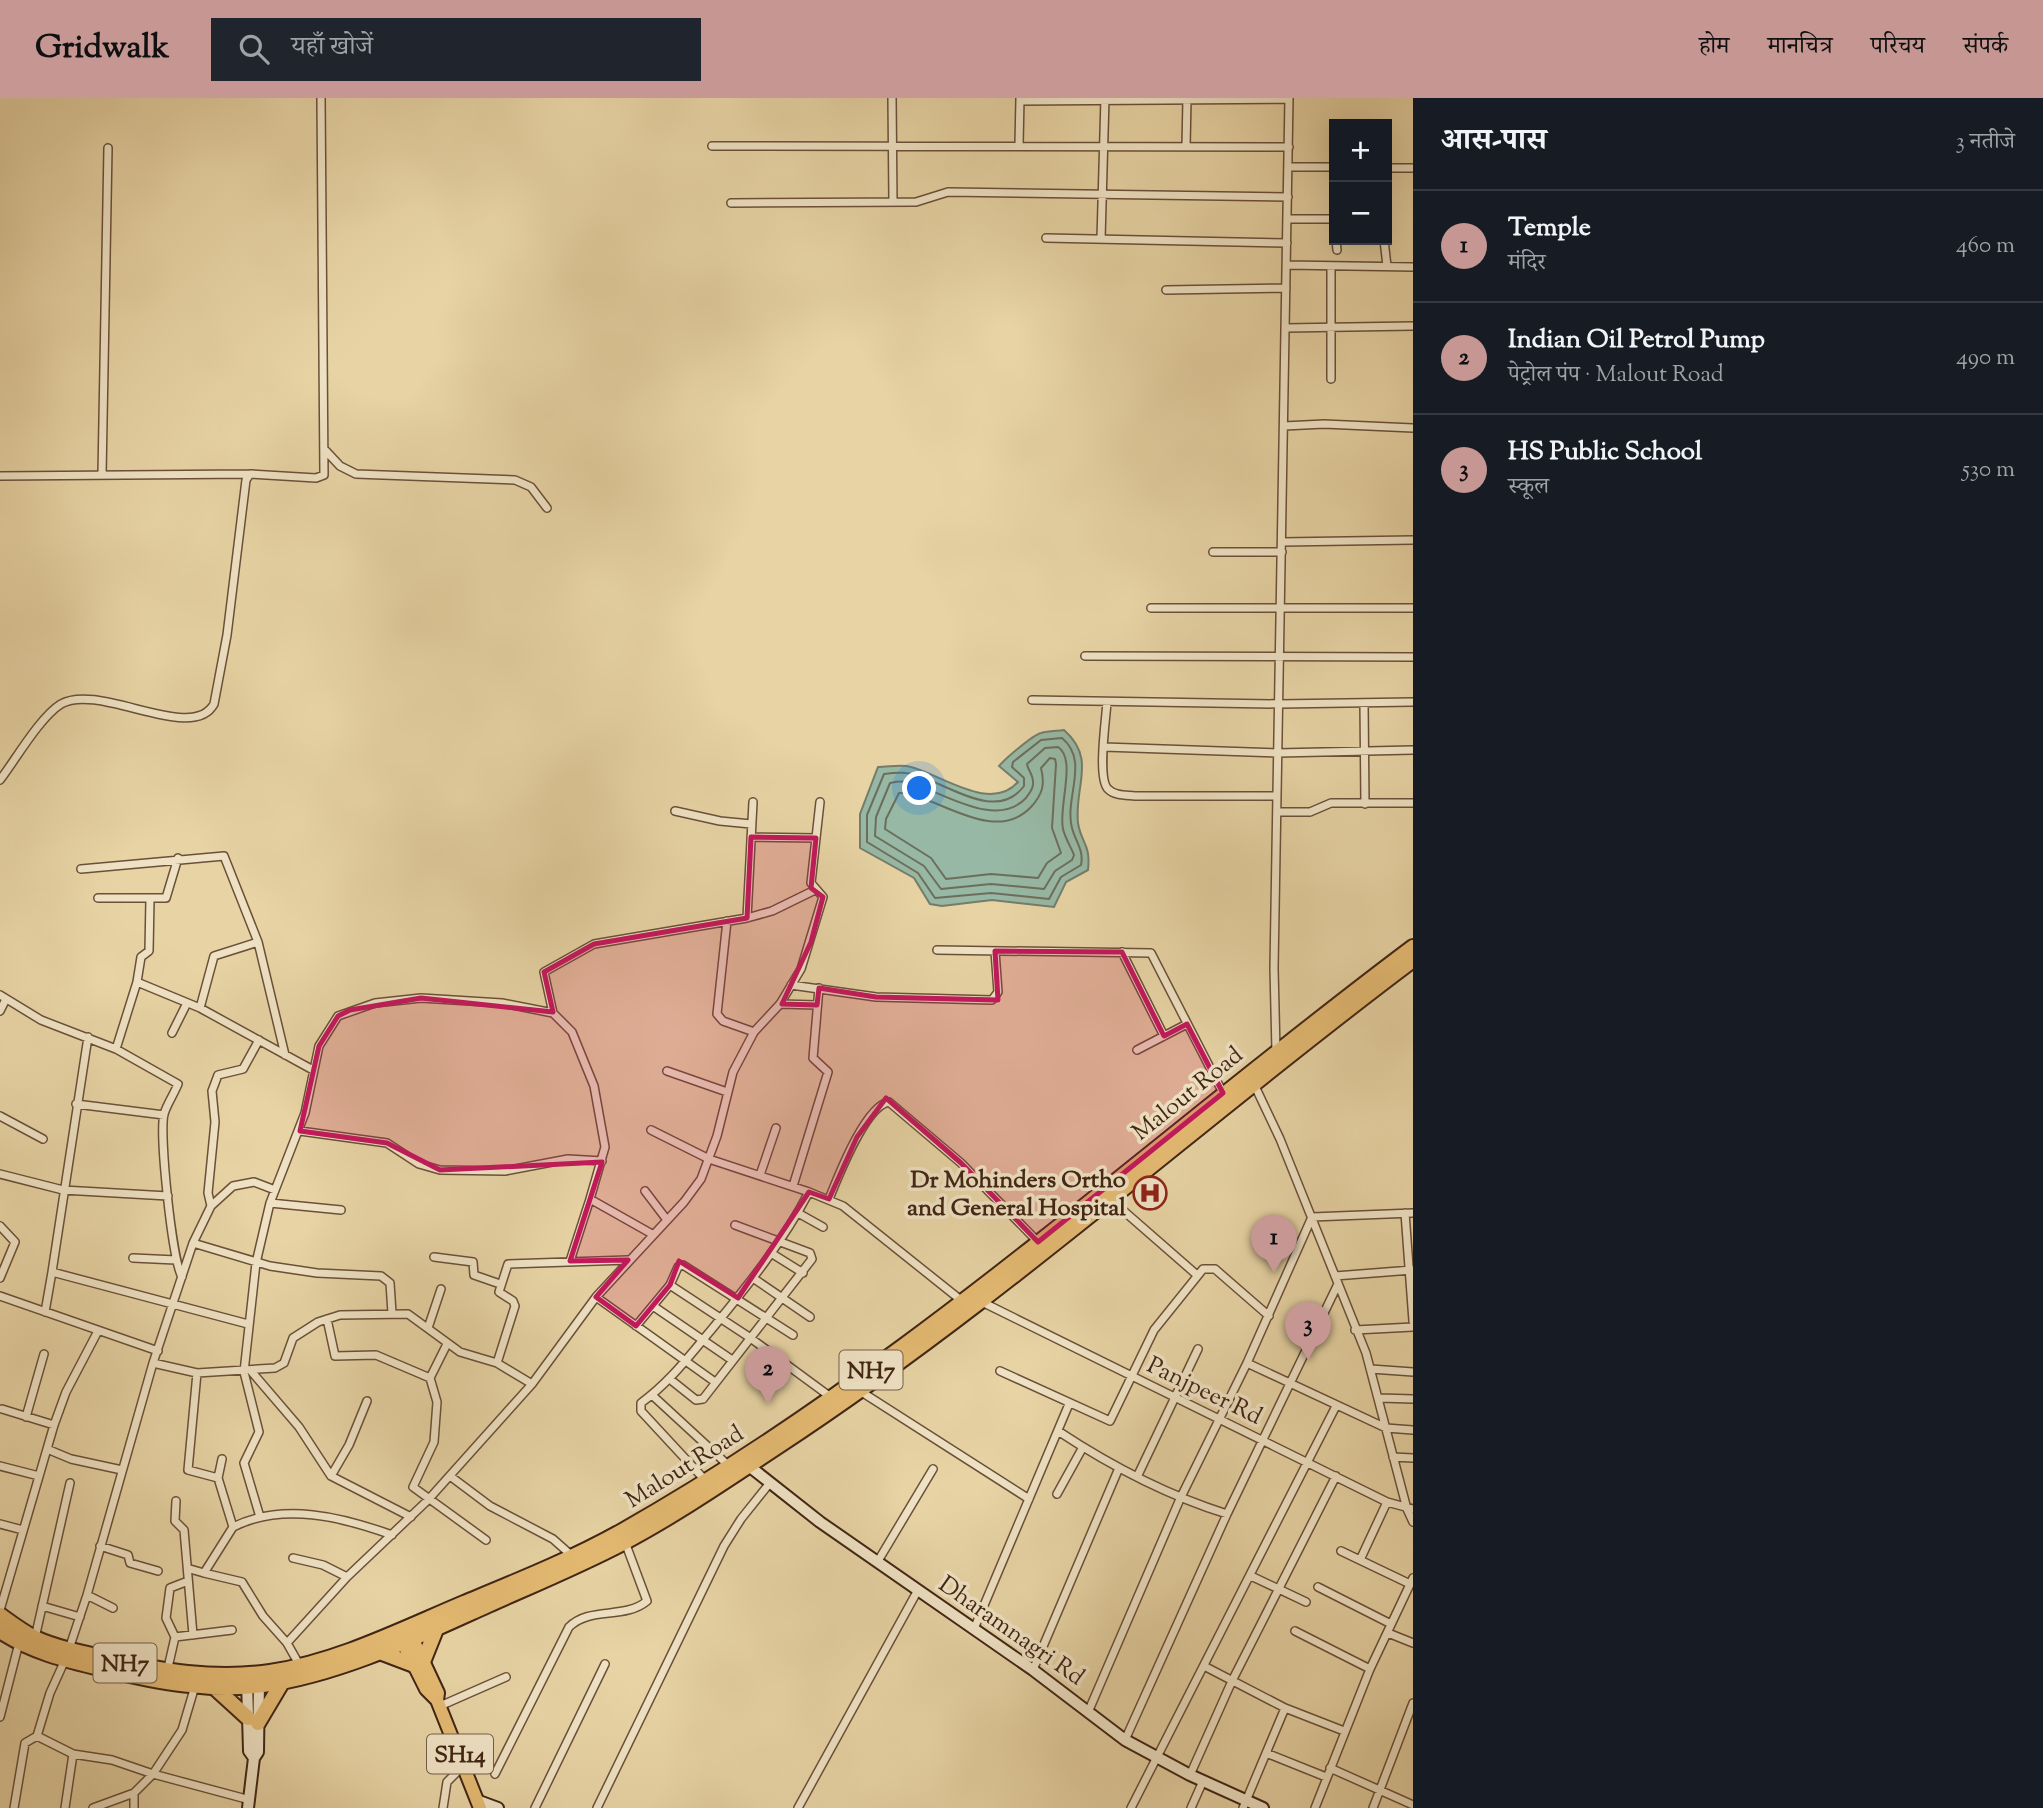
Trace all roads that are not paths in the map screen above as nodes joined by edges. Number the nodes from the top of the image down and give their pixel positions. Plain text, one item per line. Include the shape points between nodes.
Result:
1 (321, 98) edge
2 (892, 98) edge
3 (1289, 98) edge
4 (1020, 99) edge
5 (1105, 99) edge
6 (1187, 99) edge
7 (892, 145) junction
8 (1019, 145) junction
9 (712, 146) dead end
10 (1104, 147) junction
11 (1186, 147) junction
12 (1289, 147) junction
13 (108, 148) dead end
14 (1289, 167) junction
15 (1329, 167) edge
16 (1392, 168) edge
17 (1413, 168) edge
18 (1103, 192) junction
19 (1288, 197) junction
20 (893, 202) junction
21 (731, 203) dead end
22 (1287, 219) junction
23 (1329, 219) edge
24 (1046, 238) dead end
25 (1101, 239) junction
26 (1287, 243) junction
27 (1336, 245) edge
28 (1385, 245) edge
29 (1337, 250) dead end
30 (1287, 265) junction
31 (1387, 266) junction
32 (1331, 267) junction
33 (1413, 267) edge
34 (1286, 288) junction
35 (1166, 290) dead end
36 (1330, 326) junction
37 (1413, 326) edge
38 (1285, 328) junction
39 (1331, 379) dead end
40 (1284, 426) junction
41 (1413, 428) edge
42 (326, 450) junction
43 (250, 474) junction
44 (102, 475) junction
45 (0, 476) edge
46 (547, 508) dead end
47 (1413, 540) edge
48 (1282, 542) junction
49 (1213, 552) dead end
50 (1282, 552) junction
51 (1151, 608) dead end
52 (1413, 608) edge
53 (1281, 609) junction
54 (1085, 656) dead end
55 (1413, 657) edge
56 (1280, 659) junction
57 (1032, 700) dead end
58 (1107, 702) junction
59 (1413, 702) edge
60 (1364, 703) junction
61 (1279, 704) junction
62 (1104, 747) junction
63 (1413, 750) edge
64 (1364, 751) junction
65 (1278, 753) junction
66 (0, 780) edge
67 (1277, 796) junction
68 (753, 802) dead end
69 (820, 802) dead end
70 (1413, 803) edge
71 (1365, 804) junction
72 (676, 811) dead end
73 (1277, 812) junction
74 (751, 824) junction
75 (751, 837) junction
76 (816, 838) junction
77 (178, 858) junction
78 (81, 869) dead end
79 (815, 890) junction
80 (98, 898) dead end
81 (150, 900) junction
82 (747, 918) junction
83 (727, 921) junction
84 (258, 942) junction
85 (1413, 947) edge
86 (937, 950) dead end
87 (995, 951) junction
88 (1122, 952) junction
89 (1413, 960) edge
90 (137, 982) junction
91 (792, 985) junction
92 (819, 988) junction
93 (3, 997) edge
94 (187, 1003) junction
95 (780, 1003) junction
96 (817, 1005) junction
97 (200, 1007) junction
98 (0, 1011) edge
99 (553, 1013) junction
100 (1186, 1024) junction
101 (754, 1032) junction
102 (172, 1033) dead end
103 (1164, 1036) junction
104 (88, 1037) junction
105 (259, 1040) junction
106 (116, 1049) junction
107 (1137, 1050) dead end
108 (285, 1055) junction
109 (1278, 1056) junction
110 (313, 1070) junction
111 (667, 1071) dead end
112 (1254, 1084) junction
113 (727, 1091) junction
114 (1223, 1093) junction
115 (76, 1104) junction
116 (164, 1115) junction
117 (0, 1116) edge
118 (776, 1128) dead end
119 (651, 1130) dead end
120 (300, 1131) junction
121 (43, 1139) dead end
122 (709, 1159) junction
123 (602, 1161) junction
124 (0, 1174) edge
125 (760, 1175) junction
126 (793, 1186) junction
127 (63, 1190) junction
128 (275, 1190) junction
129 (645, 1191) dead end
130 (809, 1192) junction
131 (168, 1196) junction
132 (590, 1199) junction
133 (829, 1199) junction
134 (1109, 1199) junction
135 (270, 1203) junction
136 (211, 1206) junction
137 (341, 1210) dead end
138 (798, 1213) junction
139 (1409, 1213) edge
140 (1312, 1217) junction
141 (667, 1220) junction
142 (735, 1225) dead end
143 (0, 1226) edge
144 (823, 1227) dead end
145 (652, 1234) junction
146 (781, 1239) junction
147 (1038, 1242) junction
148 (193, 1243) junction
149 (771, 1253) junction
150 (434, 1257) dead end
151 (133, 1258) dead end
152 (176, 1260) junction
153 (628, 1260) junction
154 (570, 1261) junction
155 (256, 1263) junction
156 (1411, 1270) edge
157 (52, 1272) junction
158 (803, 1273) junction
159 (1197, 1275) junction
160 (1335, 1276) junction
161 (182, 1277) junction
162 (0, 1278) edge
163 (753, 1279) junction
164 (500, 1284) junction
165 (670, 1285) junction
166 (1337, 1286) junction
167 (441, 1289) dead end
168 (0, 1296) edge
169 (596, 1297) junction
170 (738, 1298) junction
171 (784, 1298) junction
172 (963, 1302) junction
173 (982, 1302) junction
174 (172, 1306) junction
175 (653, 1306) junction
176 (45, 1312) junction
177 (392, 1313) junction
178 (1269, 1316) junction
179 (766, 1317) junction
180 (810, 1317) dead end
181 (327, 1319) junction
182 (720, 1319) junction
183 (1413, 1321) edge
184 (248, 1324) junction
185 (636, 1326) junction
186 (1413, 1327) edge
187 (428, 1328) junction
188 (1355, 1330) junction
189 (98, 1331) junction
190 (793, 1335) dead end
191 (749, 1337) junction
192 (702, 1341) junction
193 (447, 1344) junction
194 (1198, 1349) dead end
195 (158, 1351) junction
196 (44, 1354) dead end
197 (732, 1360) junction
198 (686, 1362) junction
199 (153, 1363) junction
200 (497, 1363) junction
201 (1247, 1363) junction
202 (1371, 1369) junction
203 (247, 1371) junction
204 (1000, 1371) dead end
205 (1413, 1372) edge
206 (197, 1373) junction
207 (1132, 1376) junction
208 (430, 1378) junction
209 (671, 1380) junction
210 (716, 1382) junction
211 (531, 1384) junction
212 (1290, 1384) junction
213 (860, 1391) junction
214 (652, 1395) junction
215 (1176, 1397) junction
216 (1380, 1398) junction
217 (1413, 1399) edge
218 (367, 1401) dead end
219 (837, 1402) junction
220 (1069, 1404) junction
221 (1336, 1406) junction
222 (2, 1409) dead end
223 (26, 1417) junction
224 (1221, 1419) junction
225 (54, 1425) junction
226 (1386, 1429) junction
227 (1413, 1430) edge
228 (1058, 1431) junction
229 (1262, 1439) junction
230 (1083, 1447) junction
231 (47, 1449) junction
232 (1393, 1457) junction
233 (1413, 1458) edge
234 (222, 1459) dead end
235 (1309, 1461) junction
236 (0, 1466) edge
237 (729, 1466) junction
238 (749, 1466) junction
239 (1119, 1468) junction
240 (933, 1469) dead end
241 (122, 1470) junction
242 (38, 1476) junction
243 (331, 1476) junction
244 (450, 1476) junction
245 (1336, 1476) junction
246 (1137, 1477) junction
247 (218, 1478) junction
248 (705, 1480) junction
249 (71, 1483) dead end
250 (769, 1484) junction
251 (1056, 1494) dead end
252 (1029, 1499) junction
253 (1181, 1499) junction
254 (428, 1500) junction
255 (176, 1501) dead end
256 (1387, 1503) junction
257 (1410, 1509) edge
258 (1227, 1514) junction
259 (260, 1517) junction
260 (411, 1517) junction
261 (1413, 1522) edge
262 (0, 1524) edge
263 (233, 1527) junction
264 (23, 1530) junction
265 (392, 1535) junction
266 (486, 1540) dead end
267 (625, 1542) junction
268 (100, 1546) junction
269 (1341, 1551) dead end
270 (572, 1555) junction
271 (293, 1558) dead end
272 (1360, 1560) junction
273 (878, 1561) junction
274 (190, 1569) junction
275 (158, 1571) dead end
276 (204, 1573) junction
277 (1251, 1576) junction
278 (347, 1577) junction
279 (188, 1581) junction
280 (1411, 1581) edge
281 (1318, 1587) dead end
282 (1279, 1589) junction
283 (918, 1590) junction
284 (87, 1595) junction
285 (482, 1602) junction
286 (1306, 1602) dead end
287 (42, 1606) junction
288 (113, 1608) dead end
289 (0, 1613) edge
290 (80, 1617) junction
291 (1391, 1624) junction
292 (438, 1627) junction
293 (974, 1629) junction
294 (232, 1630) dead end
295 (0, 1631) edge
296 (1295, 1631) dead end
297 (1388, 1633) junction
298 (405, 1634) junction
299 (193, 1635) junction
300 (174, 1637) junction
301 (35, 1638) junction
302 (19, 1643) junction
303 (287, 1643) junction
304 (1413, 1643) edge
305 (377, 1651) junction
306 (67, 1655) junction
307 (419, 1663) junction
308 (605, 1664) dead end
309 (300, 1666) junction
310 (1204, 1666) junction
311 (1370, 1669) junction
312 (1033, 1670) junction
313 (167, 1672) junction
314 (506, 1677) dead end
315 (253, 1680) junction
316 (282, 1681) junction
317 (1232, 1681) junction
318 (195, 1686) junction
319 (214, 1686) junction
320 (438, 1703) junction
321 (1413, 1703) edge
322 (1285, 1708) junction
323 (1089, 1710) junction
324 (0, 1717) edge
325 (253, 1720) junction
326 (1344, 1731) junction
327 (37, 1736) junction
328 (1125, 1740) junction
329 (73, 1754) junction
330 (1266, 1754) junction
331 (1156, 1759) junction
332 (465, 1765) junction
333 (1329, 1769) junction
334 (153, 1774) junction
335 (495, 1774) dead end
336 (1189, 1775) junction
337 (1326, 1777) junction
338 (1203, 1781) junction
339 (1380, 1790) junction
340 (134, 1793) junction
341 (249, 1804) edge
342 (1244, 1804) edge
343 (1413, 1804) edge
344 (480, 1805) edge
345 (15, 1808) edge
346 (65, 1808) edge
347 (93, 1808) edge
348 (134, 1808) edge
349 (443, 1808) edge
350 (498, 1808) edge
351 (535, 1808) edge
352 (597, 1808) edge
353 (798, 1808) edge
354 (1131, 1808) edge
355 (1191, 1808) edge
356 (1263, 1808) edge
357 (1315, 1808) edge
358 (1373, 1808) edge

1 - 42 street
2 - 7 street
3 - 6 street
3 - 12 street
4 - 5 street
4 - 8 street
5 - 6 street
5 - 10 street
6 - 11 street
7 - 8 street
7 - 9 street
7 - 20 street
8 - 10 street
10 - 11 street
10 - 18 street
11 - 12 street
12 - 14 street
13 - 44 street
14 - 15 street
14 - 19 street
16 - 17 street
18 - 19 street
18 - 20 street via 941,192 923,202
18 - 25 street
19 - 22 street
20 - 21 street
22 - 23 street
22 - 26 street
24 - 25 street
25 - 26 street
26 - 30 street
27 - 29 street
28 - 31 street
30 - 32 street
30 - 34 street
31 - 32 street
31 - 33 street
32 - 36 street
34 - 35 street
34 - 38 street
36 - 37 street
36 - 38 street
36 - 39 street
38 - 40 street
40 - 41 street
40 - 48 street
42 - 43 street via 326,470 320,478
42 - 46 street via 346,471 356,474 514,480 531,487
43 - 44 street
43 - 66 street via 225,646 210,711 200,718 179,718 103,702 70,701 51,713
44 - 45 street
47 - 48 street
48 - 50 street
49 - 50 street
50 - 53 street
51 - 53 street
52 - 53 street
53 - 56 street
54 - 56 street
55 - 56 street
56 - 61 street
57 - 58 street
58 - 61 street
58 - 62 street
59 - 60 street
60 - 61 street
60 - 64 street
61 - 65 street
62 - 65 street
62 - 67 street via 1103,781 1112,792
63 - 64 street
64 - 65 street
64 - 71 street
65 - 67 street
67 - 73 street
68 - 74 street
69 - 76 street
70 - 71 street
71 - 73 street via 1331,803 1310,812
72 - 74 street
73 - 109 street
74 - 75 street
75 - 76 street
75 - 82 street
76 - 79 street via 811,883
77 - 78 street
77 - 81 street via 167,897
77 - 84 street via 224,856
79 - 82 street
79 - 91 street via 823,897
80 - 81 street
81 - 90 street via 149,951 141,957
82 - 83 street
83 - 99 street via 594,944 544,972
83 - 101 street via 717,1014 723,1021
84 - 97 street via 214,956
84 - 108 street
85 - 109 highway, Malout Road / NH7
86 - 87 street
87 - 88 street
87 - 92 street via 998,992 992,1000 876,997
88 - 100 street via 1155,956
88 - 103 street
89 - 109 highway, Malout Road / NH7
90 - 94 street
90 - 106 street
91 - 92 street
91 - 95 street
92 - 96 street
93 - 98 street
93 - 104 street via 52,1026
94 - 97 street
94 - 102 street
95 - 96 street
95 - 101 street
96 - 126 street via 813,1061 828,1072
97 - 105 street
99 - 110 street via 473,1000 421,998 375,1003 338,1016 319,1046
99 - 123 street via 572,1032 587,1064 605,1147
100 - 103 street
100 - 114 street
101 - 113 street
103 - 107 street
104 - 106 street
104 - 115 street
105 - 108 street
105 - 136 street via 243,1069 218,1075 213,1087
106 - 116 street via 178,1084
108 - 110 street
109 - 112 highway, Malout Road / NH7
109 - 114 highway, Malout Road / NH7
110 - 120 street
111 - 113 street
112 - 134 highway, Malout Road / NH7
112 - 140 street
113 - 122 street
114 - 147 highway, Malout Road / NH7
115 - 116 street
115 - 127 street
116 - 131 street
117 - 121 street
118 - 125 street
119 - 122 street
120 - 123 street via 387,1143 419,1164 440,1170 505,1171 568,1159
120 - 128 street
122 - 125 street
122 - 141 street via 701,1179
123 - 132 street
124 - 127 street
125 - 126 street
126 - 130 street
127 - 131 street
127 - 157 street
128 - 135 street
128 - 136 street via 254,1182 236,1184
129 - 141 street
130 - 133 street
130 - 138 street
131 - 152 street
132 - 145 street
132 - 154 street
133 - 147 street via 857,1137 881,1104 889,1102 961,1163
133 - 172 street
134 - 159 street
134 - 173 highway, Malout Road / NH7
135 - 137 street
135 - 155 street
136 - 148 street
138 - 144 street
138 - 146 street
139 - 140 street
139 - 156 street
140 - 160 street
140 - 178 street
141 - 145 street
142 - 146 street
143 - 162 street via 15,1244
145 - 153 street
146 - 149 street
146 - 158 street via 810,1253
147 - 172 highway, Malout Road / NH7
148 - 155 street
148 - 161 street
149 - 158 street
149 - 163 street
150 - 164 street via 473,1262 474,1275
151 - 152 street
152 - 161 street
153 - 154 street
153 - 169 street
154 - 164 street via 510,1262
155 - 177 street via 317,1273 381,1276 390,1283
155 - 184 street
156 - 160 street
156 - 183 street
157 - 174 street
157 - 176 street
158 - 171 street
159 - 178 street via 1203,1269 1214,1269
159 - 207 street via 1154,1330
160 - 166 street
161 - 174 street
163 - 170 street
163 - 171 street
164 - 200 street via 499,1292 515,1306
165 - 170 street via 683,1265
165 - 175 street
165 - 182 street
166 - 188 street
166 - 212 street
167 - 187 street
168 - 176 street
169 - 185 street
169 - 211 street
170 - 179 street
170 - 182 street
171 - 179 street
171 - 180 street
172 - 219 highway, Malout Road / NH7
173 - 207 street, Panjpeer Rd
173 - 213 highway, Malout Road / NH7
174 - 184 street
174 - 195 street
175 - 185 street
175 - 192 street
176 - 189 street
177 - 181 street
177 - 187 street via 408,1314
178 - 201 street
179 - 190 street
179 - 191 street
181 - 203 street via 293,1338 281,1366
181 - 208 street via 335,1356 376,1355
182 - 191 street
182 - 192 street
184 - 203 street
185 - 198 street
186 - 188 street
187 - 193 street
188 - 202 street
189 - 195 street
189 - 225 street
191 - 197 street
191 - 219 street
192 - 197 street
192 - 198 street
193 - 200 street
193 - 208 street
194 - 215 street
195 - 199 street
196 - 223 street
197 - 210 street
198 - 209 street
198 - 210 street
199 - 206 street
199 - 241 street
200 - 211 street
201 - 212 street
201 - 224 street
202 - 205 street
202 - 216 street
203 - 206 street
203 - 243 street via 299,1427
203 - 259 street via 258,1432 244,1464
204 - 220 street
206 - 247 street via 188,1470
207 - 215 street, Panjpeer Rd
207 - 220 street via 1110,1421
208 - 254 street via 437,1402 434,1443 413,1485
209 - 210 street via 699,1401
209 - 214 street
211 - 244 street
212 - 221 street
212 - 229 street
213 - 219 highway, Malout Road / NH7
213 - 252 street
214 - 237 street
214 - 248 street via 641,1403 641,1411
215 - 224 street, Panjpeer Rd
215 - 246 street
216 - 217 street
216 - 226 street
218 - 243 street
219 - 237 highway, Malout Road / NH7
219 - 238 highway, Malout Road / NH7
220 - 228 street
221 - 226 street
221 - 235 street
222 - 223 street
223 - 225 street
224 - 229 street, Panjpeer Rd
224 - 253 street
225 - 231 street
226 - 227 street
226 - 232 street
228 - 230 street
228 - 252 street
229 - 235 street, Panjpeer Rd
229 - 258 street
230 - 239 street
230 - 251 street
231 - 241 street
231 - 242 street
232 - 233 street
232 - 257 street
234 - 247 street
235 - 245 street, Panjpeer Rd
235 - 277 street
236 - 242 street
237 - 248 highway, Malout Road / NH7
238 - 250 street, Dharamnagri Rd
238 - 267 highway, Malout Road / NH7
239 - 246 street
239 - 312 street
240 - 273 street
241 - 268 street
242 - 264 street
243 - 260 street
244 - 254 street
244 - 270 street
245 - 256 street, Panjpeer Rd
245 - 282 street
246 - 253 street
247 - 263 street
248 - 270 highway, Malout Road / NH7 via 620,1532
249 - 287 street
250 - 273 street, Dharamnagri Rd
250 - 352 street via 724,1546
252 - 293 street
253 - 258 street
253 - 323 street
254 - 260 street
254 - 266 street
255 - 274 street via 175,1521 184,1530
256 - 257 street, Panjpeer Rd
256 - 272 street
257 - 261 street
258 - 328 street
259 - 263 street
259 - 265 street via 335,1517
260 - 265 street
262 - 264 street
263 - 276 street
264 - 289 street
265 - 278 street
267 - 285 highway, Malout Road / NH7
267 - 335 street via 647,1601 630,1609 577,1619 569,1627
268 - 275 street via 128,1555 130,1563
268 - 284 street
269 - 272 street
270 - 285 highway, Malout Road / NH7
271 - 278 street
272 - 280 street
273 - 283 street, Dharamnagri Rd
274 - 276 street
274 - 279 street
276 - 303 street via 242,1582
277 - 282 street
277 - 310 street
278 - 303 street
279 - 299 street
279 - 300 street via 170,1588 166,1620
280 - 291 street
281 - 291 street
282 - 286 street
282 - 317 street
283 - 293 street, Dharamnagri Rd
283 - 353 street
284 - 288 street
284 - 290 street
285 - 292 highway, Malout Road / NH7
285 - 298 highway, Malout Road / NH7
287 - 290 street
287 - 301 street
289 - 301 highway, NH7
290 - 306 street
291 - 297 street
292 - 298 highway, Malout Road / NH7
292 - 307 highway
293 - 312 street, Dharamnagri Rd
294 - 299 street
295 - 302 highway, NH7
296 - 311 street
297 - 304 street
297 - 311 street
298 - 305 highway, Malout Road / NH7
298 - 307 main road, SH14
298 - 309 highway, Malout Road / NH7
299 - 300 street
300 - 313 street
301 - 306 highway, NH7
302 - 306 highway, NH7
302 - 324 street
303 - 309 street
305 - 307 highway
305 - 316 highway, Malout Road / NH7
306 - 313 highway, NH7
306 - 318 highway, NH7 via 163,1682
306 - 327 street
307 - 320 main road, SH14 via 438,1693
308 - 351 street
309 - 315 highway, Malout Road / NH7
310 - 317 street
310 - 331 street
311 - 326 street
312 - 323 street, Dharamnagri Rd
313 - 315 highway, NH7
314 - 320 street
315 - 316 highway, Malout Road / NH7
315 - 319 highway, NH7
315 - 325 street
316 - 325 highway
317 - 322 street
317 - 336 street
318 - 319 highway, NH7
318 - 334 street via 182,1730
319 - 325 highway
320 - 332 main road, SH14
321 - 339 street
322 - 326 street
322 - 330 street
323 - 328 street, Dharamnagri Rd
325 - 341 street
326 - 333 street
327 - 329 street
327 - 345 street via 25,1743
328 - 331 street, Dharamnagri Rd
329 - 334 street via 112,1760
329 - 346 street
330 - 337 street
330 - 342 street
331 - 336 street, Dharamnagri Rd
331 - 354 street
332 - 344 main road, SH14
332 - 349 street via 447,1782
333 - 337 street
333 - 339 street
334 - 340 street
334 - 341 street
336 - 338 street, Dharamnagri Rd
337 - 357 street
338 - 342 street, Dharamnagri Rd
338 - 355 street
339 - 343 street
339 - 358 street
340 - 347 street
340 - 348 street
342 - 356 street, Dharamnagri Rd
344 - 350 street

